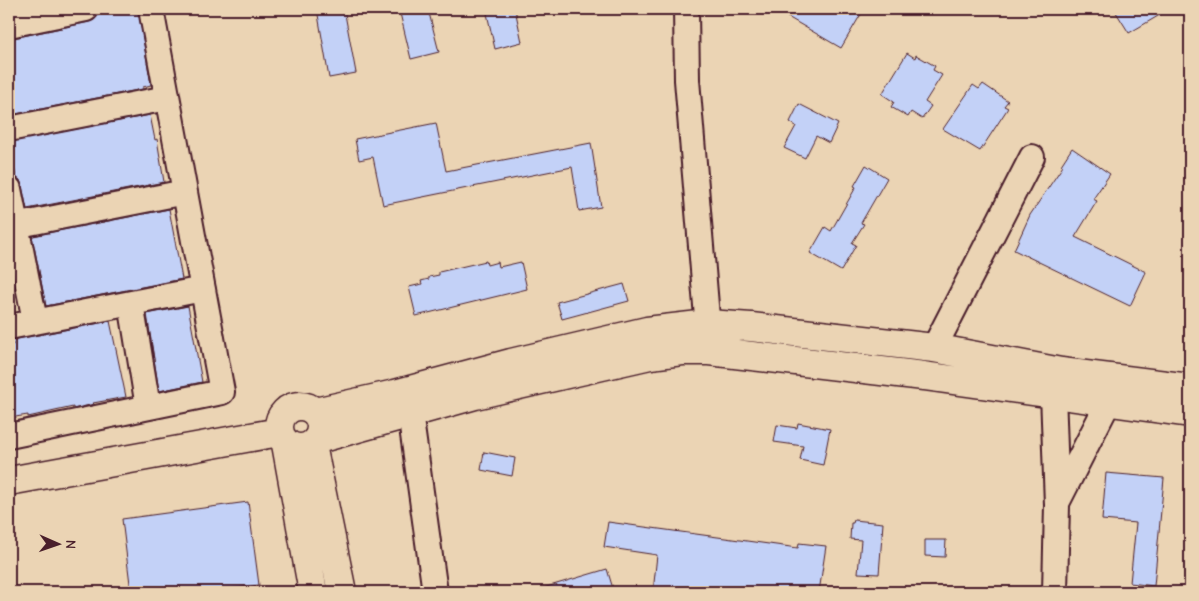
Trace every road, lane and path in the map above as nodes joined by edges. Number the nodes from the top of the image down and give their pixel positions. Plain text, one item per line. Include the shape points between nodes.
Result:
1 (86, 9) edge
2 (151, 9) edge
3 (686, 9) edge
4 (9, 24) edge
5 (167, 98) junction
6 (9, 129) edge
7 (1032, 157) dead end
8 (9, 189) edge
9 (185, 192) junction
10 (12, 227) edge
11 (203, 289) junction
12 (131, 303) junction
13 (35, 321) junction
14 (708, 324) junction
15 (9, 326) edge
16 (934, 348) junction
17 (709, 351) junction
18 (1190, 388) edge
19 (1053, 393) junction
20 (1109, 402) junction
21 (148, 407) junction
22 (315, 412) junction
23 (410, 413) junction
24 (1190, 413) edge
25 (9, 436) edge
26 (299, 440) junction
27 (9, 481) edge
28 (1057, 505) junction
29 (313, 592) edge
30 (342, 592) edge
31 (435, 592) edge
32 (1055, 592) edge

1 - 4 street
2 - 5 street
3 - 14 street via 687,80
5 - 6 street
5 - 9 street
7 - 16 street
8 - 10 street
9 - 10 street
9 - 11 street
10 - 13 street
11 - 12 street
11 - 21 street via 222,392
12 - 13 street
12 - 21 street
13 - 15 street
14 - 16 street
14 - 17 street
14 - 22 street via 648,331
16 - 18 street via 1061,372
17 - 19 street
17 - 23 street via 650,355
19 - 20 street
19 - 28 street
20 - 24 street
20 - 28 street
21 - 25 street
22 - 26 street via 321,426
22 - 26 street via 304,406 290,408 280,418
23 - 26 street
23 - 31 street
26 - 27 street
26 - 29 street
26 - 30 street
28 - 32 street

